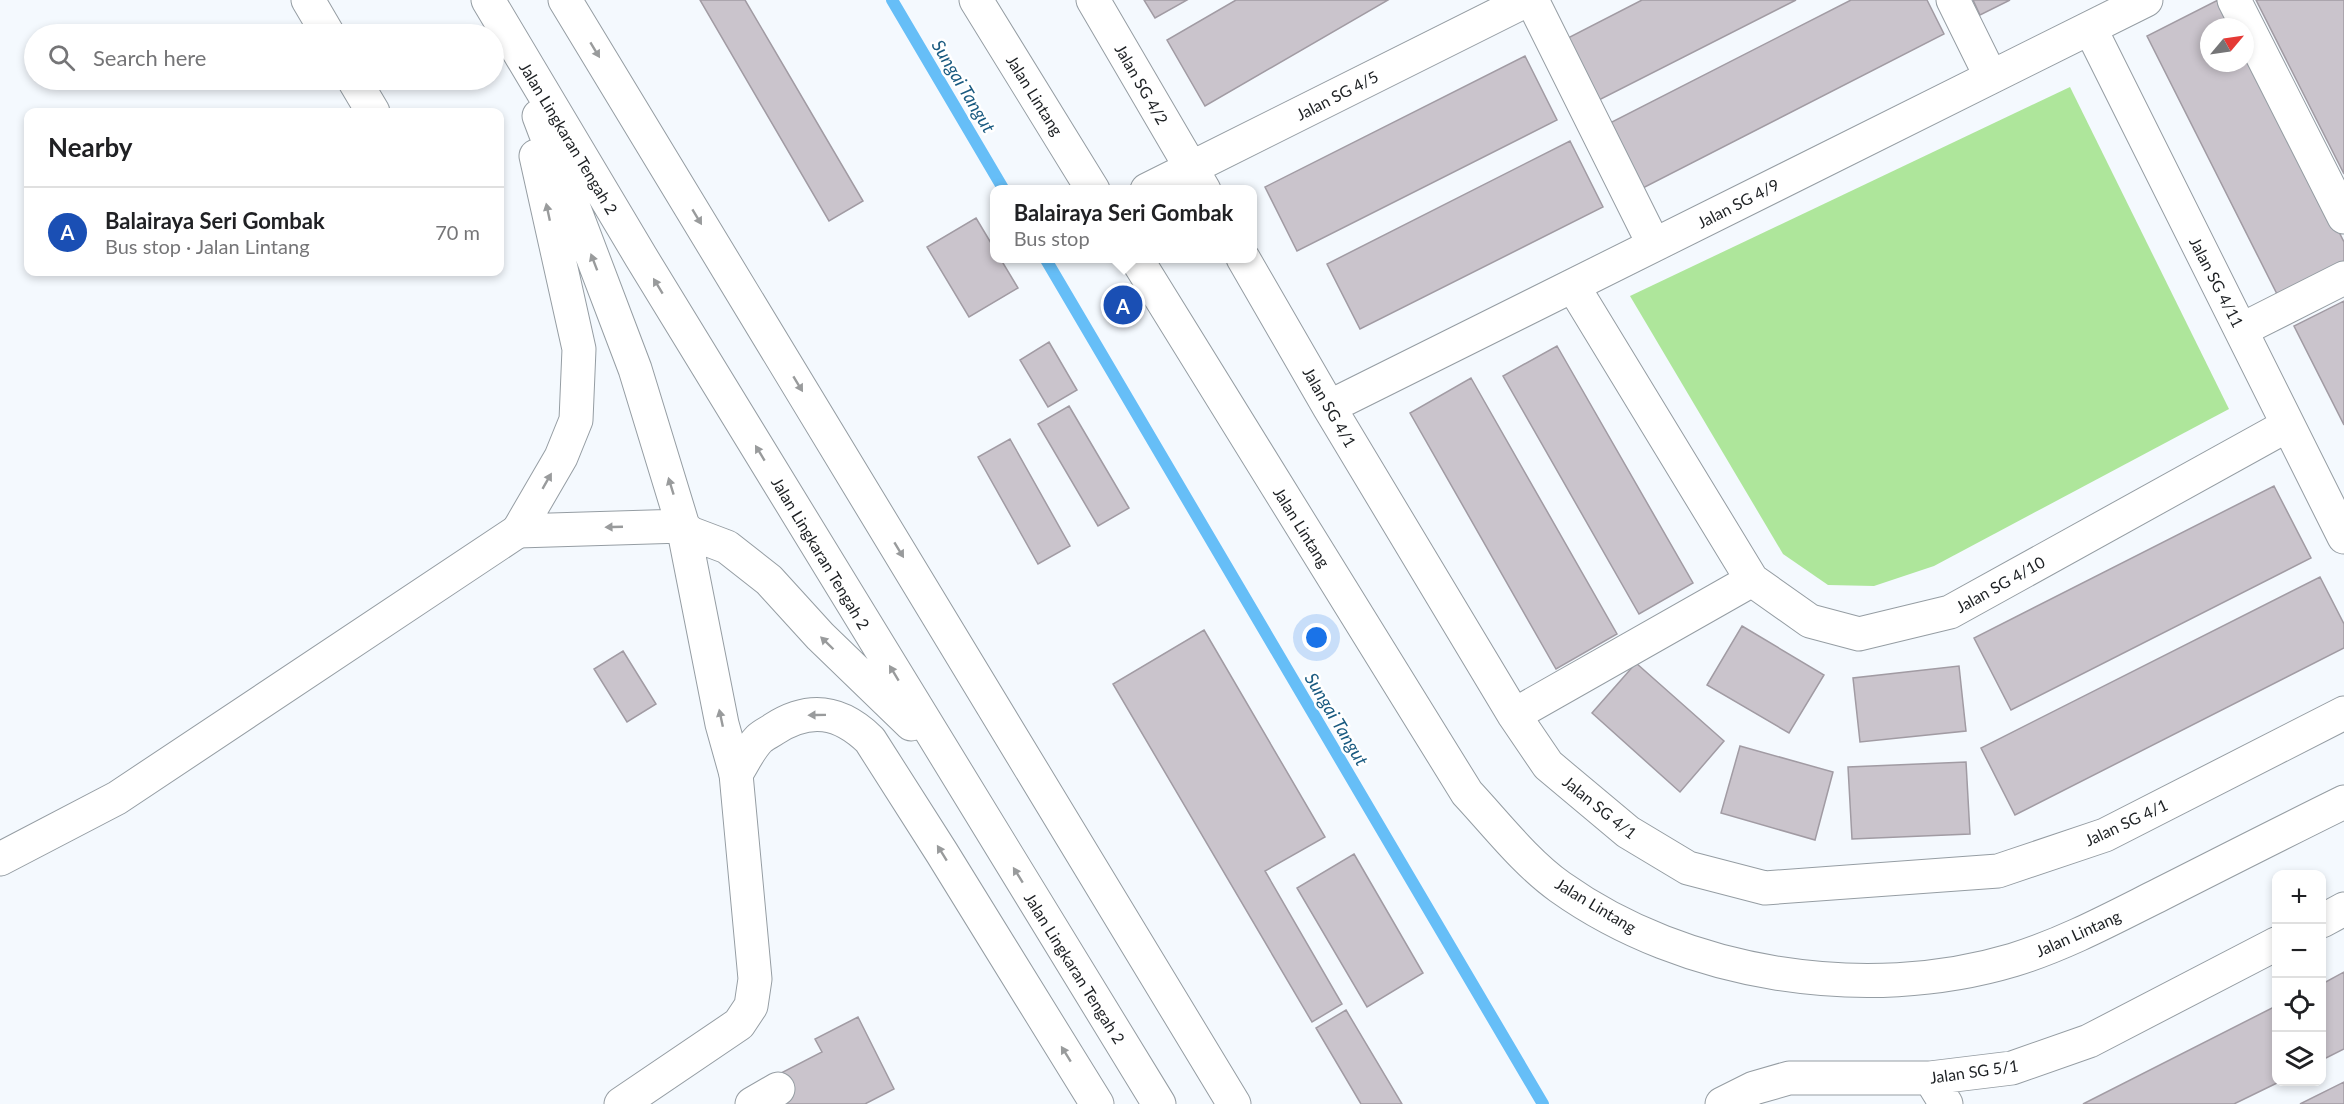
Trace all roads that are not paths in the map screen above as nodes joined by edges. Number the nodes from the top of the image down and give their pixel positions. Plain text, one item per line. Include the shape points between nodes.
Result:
1 (309, 0) edge
2 (488, 0) edge
3 (565, 0) edge
4 (976, 0) edge
5 (1093, 0) edge
6 (1530, 0) edge
7 (1953, 0) edge
8 (2146, 0) edge
9 (2234, 0) edge
10 (1475, 11) edge
11 (322, 24) edge
12 (502, 24) edge
13 (504, 28) edge
14 (2090, 28) junction
15 (510, 39) junction
16 (1991, 77) junction
17 (360, 90) edge
18 (371, 108) edge
19 (1197, 179) edge
20 (1091, 185) edge
21 (1167, 185) edge
22 (2344, 217) edge
23 (1654, 245) junction
24 (1139, 263) edge
25 (1247, 263) edge
26 (2344, 278) edge
27 (1573, 286) junction
28 (2241, 330) junction
29 (1329, 407) junction
30 (2288, 425) junction
31 (683, 526) junction
32 (518, 531) junction
33 (2344, 537) edge
34 (1752, 580) junction
35 (2344, 713) edge
36 (1514, 715) junction
37 (945, 757) junction
38 (736, 774) junction
39 (2344, 802) edge
40 (0, 859) edge
41 (2344, 909) edge
42 (2326, 919) edge
43 (2272, 947) edge
44 (1938, 1091) edge
45 (621, 1104) edge
46 (1097, 1104) edge
47 (1159, 1104) edge
48 (1234, 1104) edge
49 (1722, 1104) edge

1 - 11 main road
2 - 12 main road, Jalan Lingkaran Tengah 2
3 -> 48 main road
4 - 20 main road, Jalan Lintang
5 - 19 main road, Jalan SG 4/2
6 - 10 main road, Jalan SG 4/5
6 - 23 main road
7 - 16 main road
8 - 14 main road, Jalan SG 4/9
9 - 22 main road
10 - 19 main road, Jalan SG 4/5
13 - 15 main road, Jalan Lingkaran Tengah 2
14 - 16 main road, Jalan SG 4/9
14 - 28 main road, Jalan SG 4/11
31 -> 15 main road via 635,369
32 -> 15 main road via 561,457 576,420 579,349
37 -> 15 main road, Jalan Lingkaran Tengah 2
16 - 23 main road, Jalan SG 4/9
17 - 18 main road
19 - 21 main road, Jalan SG 4/5
23 - 27 main road, Jalan SG 4/9
24 - 39 main road, Jalan Lintang via 1467,793 1558,885 1613,919 1661,942 1732,966 1819,979 1888,979 1960,972 2013,960 2072,939
25 - 29 main road, Jalan SG 4/1
26 - 28 main road
27 - 29 main road, Jalan SG 4/9
27 - 34 main road, Jalan SG 4/10
28 - 30 main road, Jalan SG 4/11
29 - 36 main road, Jalan SG 4/1
30 - 33 main road, Jalan SG 4/11
30 - 34 main road, Jalan SG 4/10 via 1950,612 1859,634 1810,621
31 -> 32 main road
37 -> 31 main road via 820,636 769,580 727,547 690,533
38 -> 31 main road via 722,724
32 - 40 main road via 117,798
34 - 36 main road
35 - 36 main road, Jalan SG 4/1 via 2105,836 1998,871 1765,888 1688,868 1628,832 1548,765
47 -> 37 main road, Jalan Lingkaran Tengah 2
38 - 45 main road via 755,979 751,1006 739,1024
46 -> 38 main road via 870,740 839,717 816,713 789,719 759,739
41 - 42 main road
43 - 44 main road, Jalan SG 5/1 via 2089,1041
44 - 49 main road, Jalan SG 5/1 via 1789,1078 1754,1088

